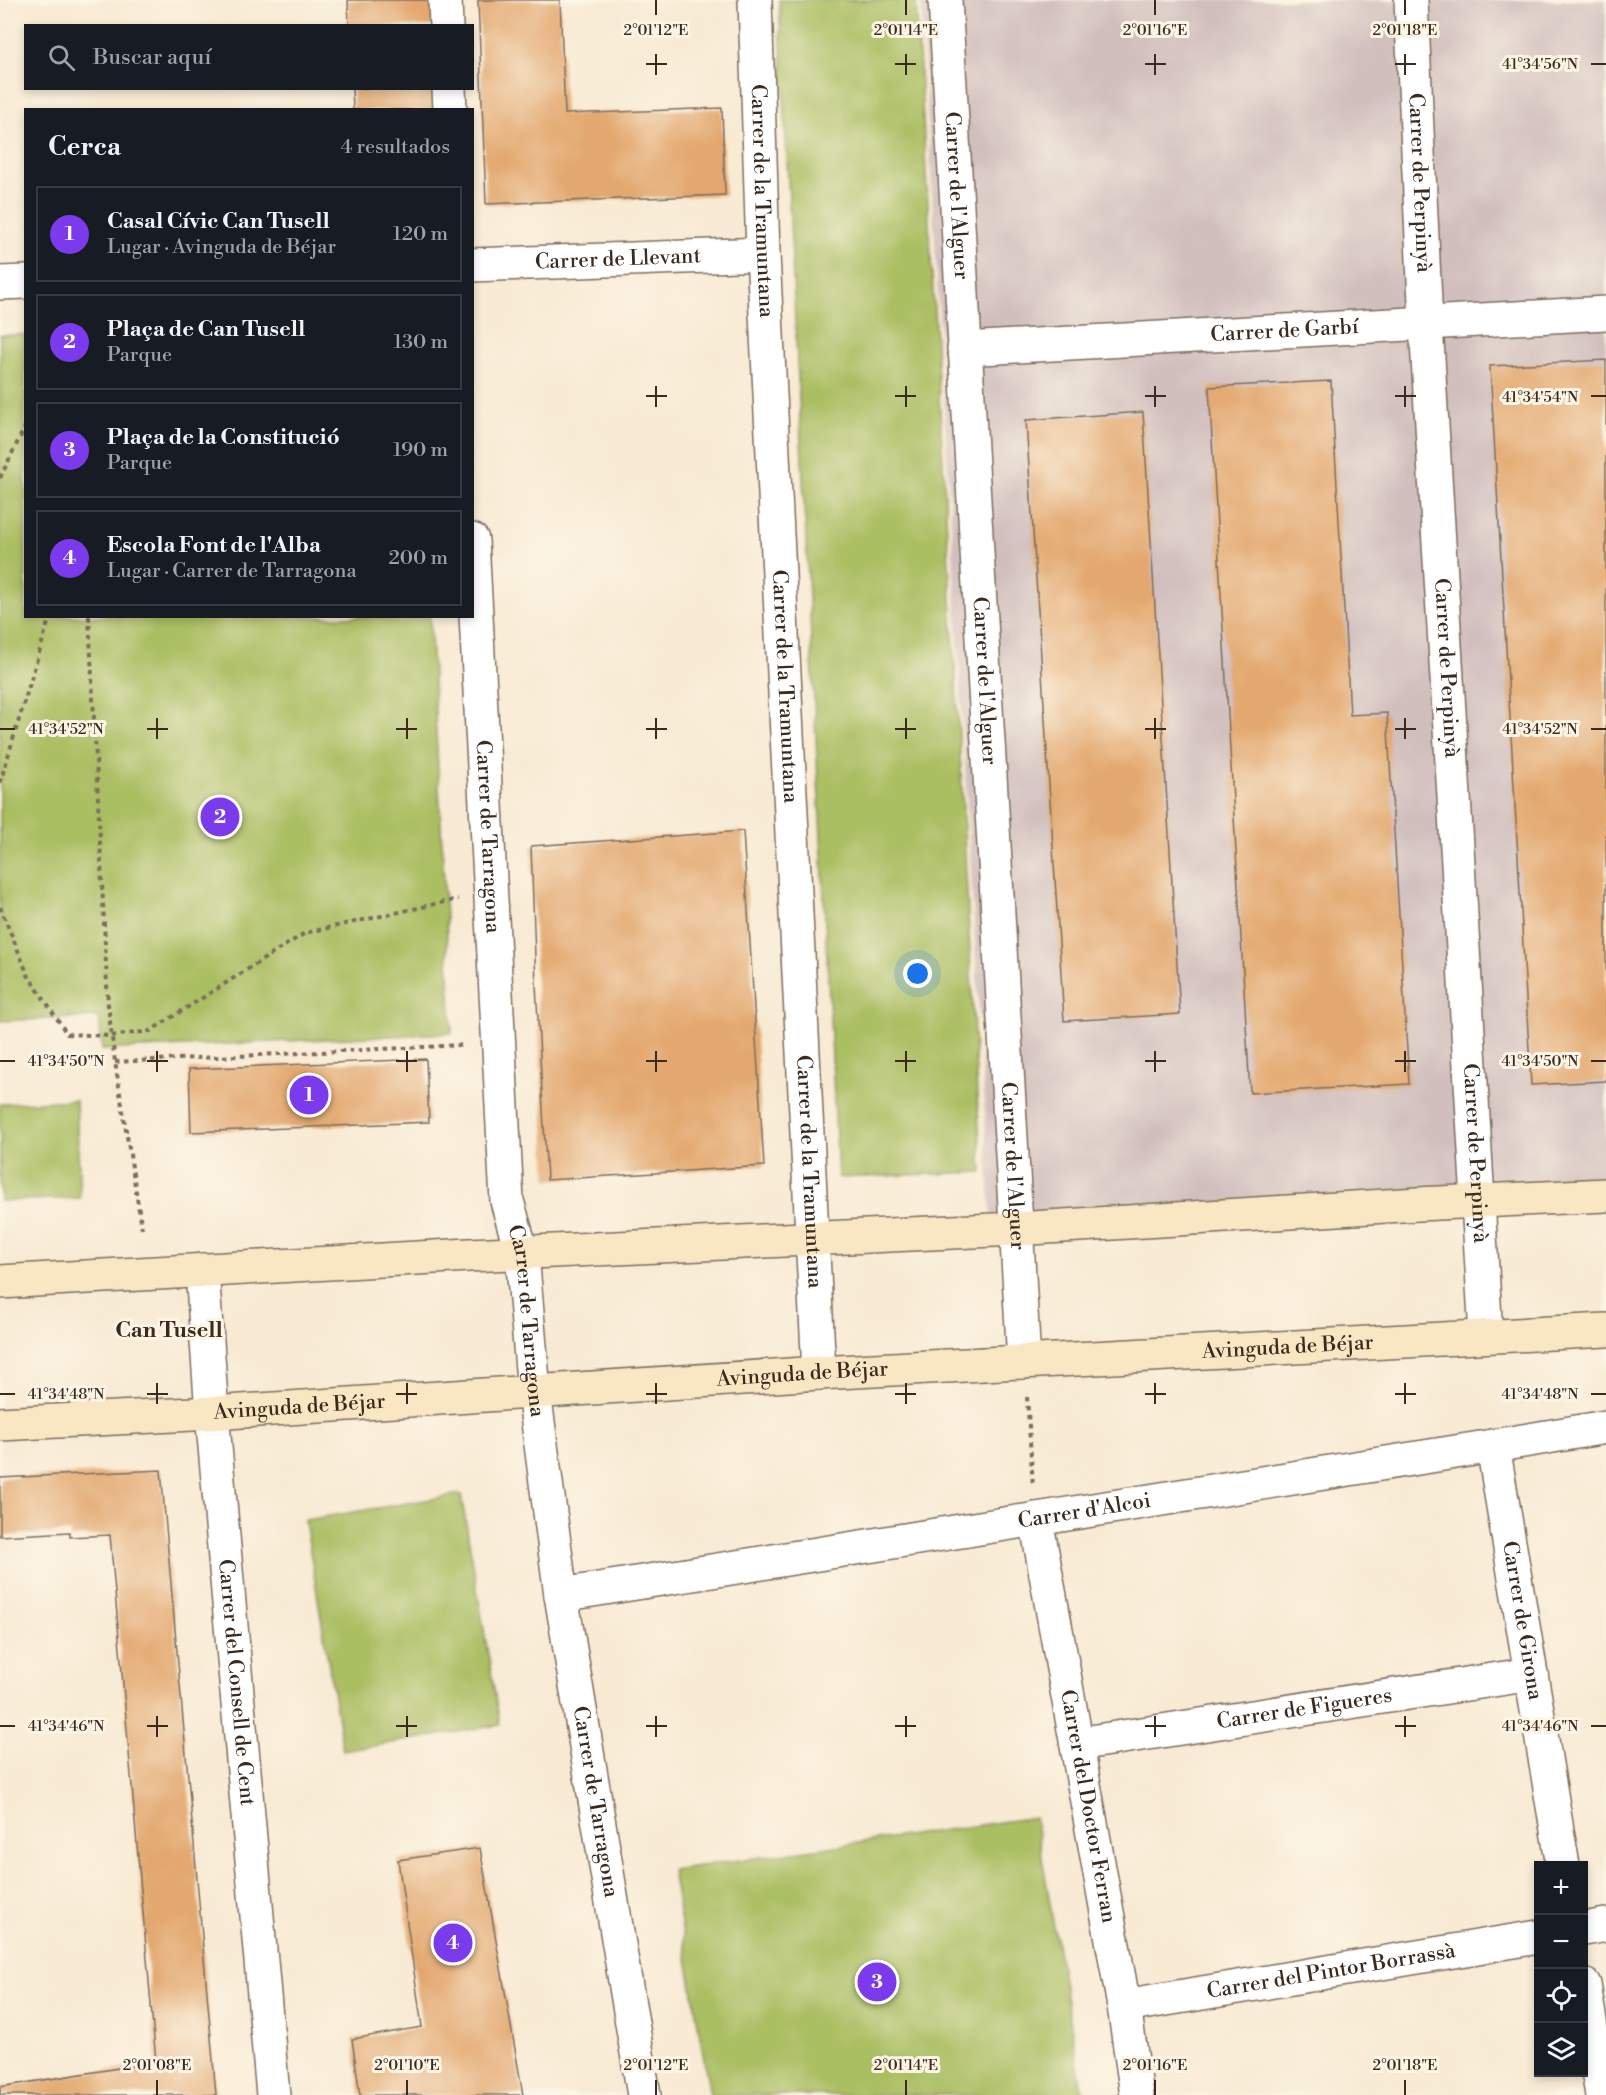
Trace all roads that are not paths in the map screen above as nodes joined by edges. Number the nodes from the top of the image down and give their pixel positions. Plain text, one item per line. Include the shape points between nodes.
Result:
1 (445, 0) edge
2 (755, 0) edge
3 (945, 0) edge
4 (1411, 0) edge
5 (446, 24) edge
6 (449, 90) edge
7 (450, 108) edge
8 (763, 254) junction
9 (474, 265) edge
10 (24, 282) edge
11 (0, 283) edge
12 (1606, 313) edge
13 (1426, 324) junction
14 (964, 349) junction
15 (474, 578) edge
16 (1606, 1195) edge
17 (1479, 1202) junction
18 (1015, 1228) junction
19 (811, 1239) junction
20 (522, 1254) junction
21 (202, 1270) junction
22 (0, 1282) edge
23 (1606, 1330) edge
24 (1486, 1336) junction
25 (1024, 1362) junction
26 (819, 1373) junction
27 (534, 1392) junction
28 (212, 1413) junction
29 (0, 1424) edge
30 (1606, 1427) edge
31 (1493, 1446) junction
32 (1036, 1519) junction
33 (561, 1595) junction
34 (1532, 1674) junction
35 (1077, 1744) junction
36 (1562, 1861) edge
37 (1606, 1926) edge
38 (1588, 1928) edge
39 (1534, 1938) edge
40 (1124, 2006) junction
41 (1588, 2009) edge
42 (273, 2095) edge
43 (644, 2095) edge
44 (1137, 2095) edge
45 (1602, 2095) edge

1 - 5 street
2 - 8 street, Carrer de la Tramuntana
3 - 14 street, Carrer de l'Alguer
4 - 13 street, Carrer de Perpinyà
6 - 7 street
8 - 9 street, Carrer de Llevant
8 - 19 street, Carrer de la Tramuntana
10 - 11 street
12 - 13 street, Carrer de Garbí
13 - 14 street, Carrer de Garbí
13 - 17 street, Carrer de Perpinyà
14 - 18 street, Carrer de l'Alguer
15 - 20 street, Carrer de Tarragona via 507,1201
16 - 17 main road
17 - 18 main road
17 - 24 street, Carrer de Perpinyà
18 - 19 main road
18 - 25 street, Carrer de l'Alguer
19 - 20 main road
19 - 26 street, Carrer de la Tramuntana
20 - 21 main road
20 - 27 street, Carrer de Tarragona
21 - 22 main road
21 - 28 street, Carrer del Consell de Cent
23 - 24 main road, Avinguda de Béjar
24 - 25 main road, Avinguda de Béjar
25 - 26 main road, Avinguda de Béjar
26 - 27 main road, Avinguda de Béjar
27 - 28 main road, Avinguda de Béjar
27 - 33 street, Carrer de Tarragona
28 - 29 main road, Avinguda de Béjar
28 - 42 street, Carrer del Consell de Cent
30 - 31 street, Carrer d'Alcoi
31 - 32 street, Carrer d'Alcoi
31 - 34 street, Carrer de Girona
32 - 33 street, Carrer d'Alcoi
32 - 35 street, Carrer del Doctor Ferran
33 - 43 street, Carrer de Tarragona
34 - 35 street, Carrer de Figueres
34 - 36 street, Carrer de Girona
35 - 40 street, Carrer del Doctor Ferran
37 - 38 street
39 - 40 street, Carrer del Pintor Borrassà
40 - 44 street, Carrer del Doctor Ferran
41 - 45 street

